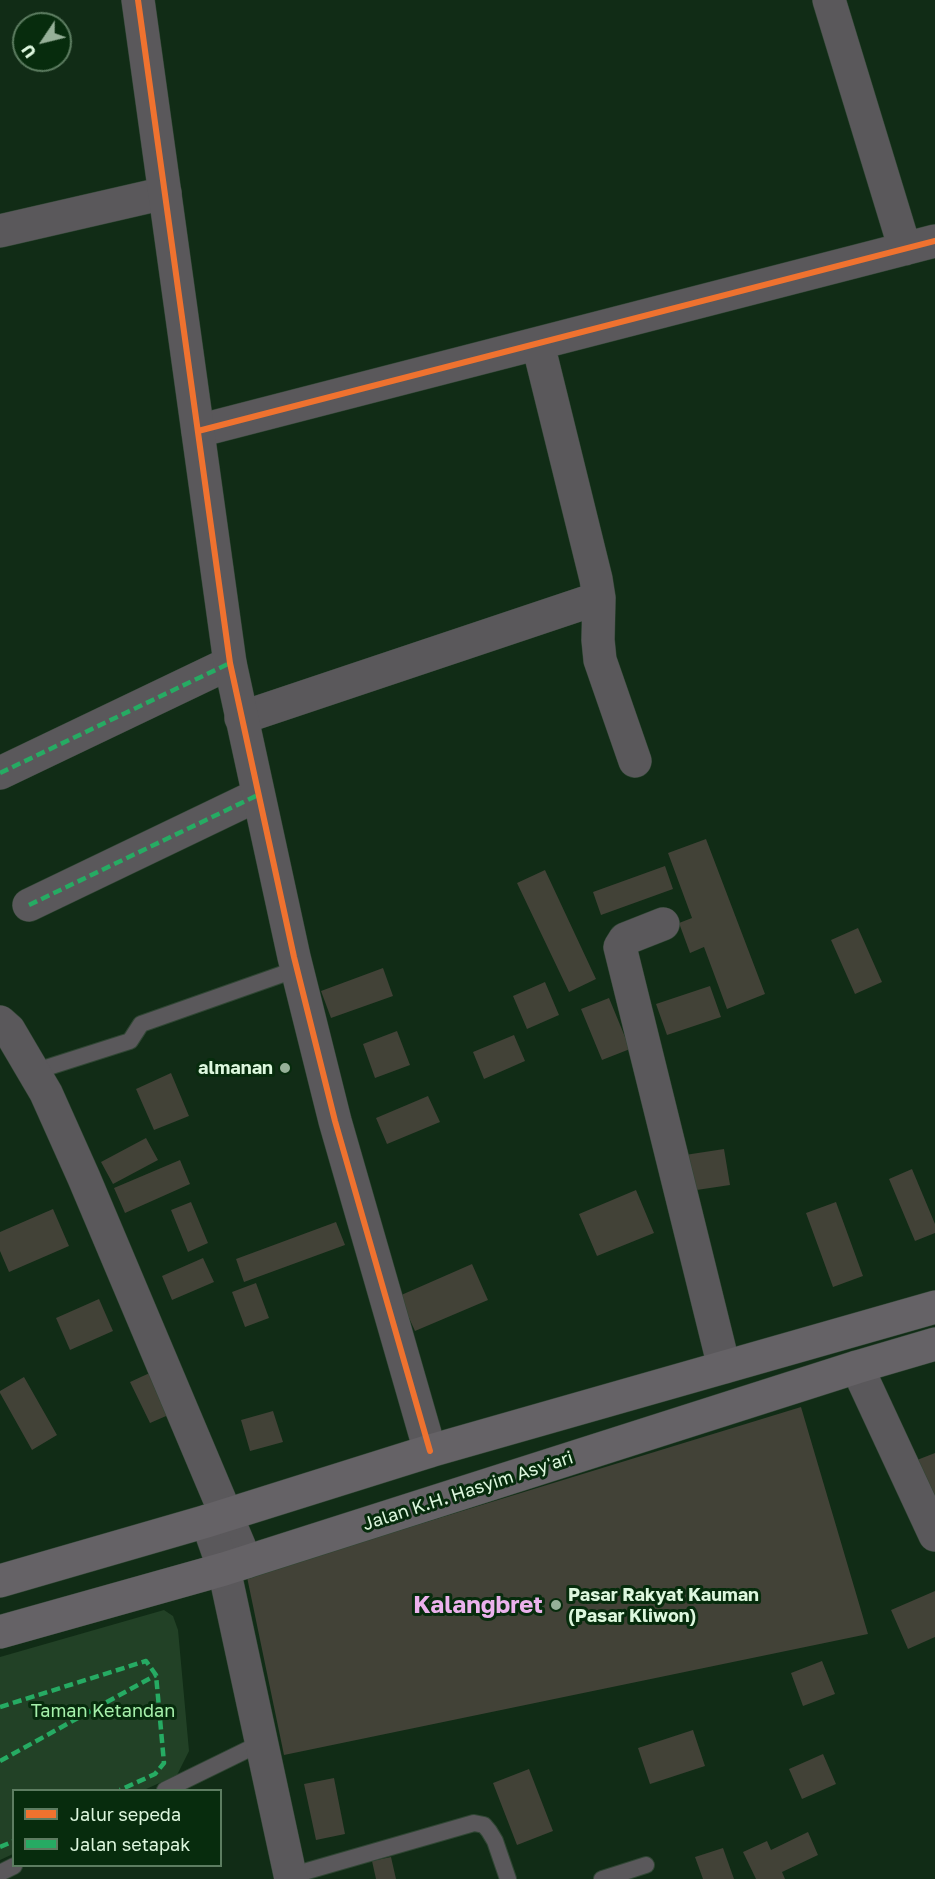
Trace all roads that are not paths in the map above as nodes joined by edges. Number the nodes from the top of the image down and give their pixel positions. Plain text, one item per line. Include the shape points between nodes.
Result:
1 (138, 0) edge
2 (829, 0) edge
3 (165, 194) junction
4 (0, 231) edge
5 (920, 245) edge
6 (538, 344) junction
7 (198, 431) junction
8 (599, 598) junction
9 (230, 663) junction
10 (241, 717) junction
11 (635, 761) dead end
12 (0, 773) edge
13 (258, 795) junction
14 (29, 905) dead end
15 (663, 924) dead end
16 (297, 969) junction
17 (0, 1022) edge
18 (33, 1072) junction
19 (935, 1307) edge
20 (935, 1344) edge
21 (724, 1367) junction
22 (857, 1367) junction
23 (430, 1451) junction
24 (217, 1518) junction
25 (935, 1535) edge
26 (235, 1565) junction
27 (0, 1581) edge
28 (0, 1632) edge
29 (261, 1743) junction
30 (169, 1789) edge
31 (646, 1865) dead end
32 (291, 1877) edge
33 (508, 1879) edge
34 (602, 1879) edge

1 - 3 street
2 - 5 street
3 - 4 street
3 - 7 street
5 - 6 street
6 - 7 street
6 - 8 street
7 - 9 street
8 - 10 street
8 - 11 street via 600,660
9 - 10 street
9 - 12 street
10 - 13 street
13 - 14 street
13 - 16 street
15 - 21 street via 626,939 620,947
16 - 18 lane via 141,1024 130,1041
16 - 23 street via 335,1121
17 - 18 street via 9,1030
18 - 24 street via 84,1178
19 - 21 main road
20 - 22 main road, Jalan K.H. Hasyim Asy'ari
21 - 23 main road
22 - 25 street
22 - 26 main road, Jalan K.H. Hasyim Asy'ari
23 - 24 main road
24 - 26 street
24 - 27 main road
26 - 28 main road, Jalan K.H. Hasyim Asy'ari
26 - 29 street
29 - 30 lane
29 - 32 street
31 - 34 lane
32 - 33 lane via 474,1823 489,1831

